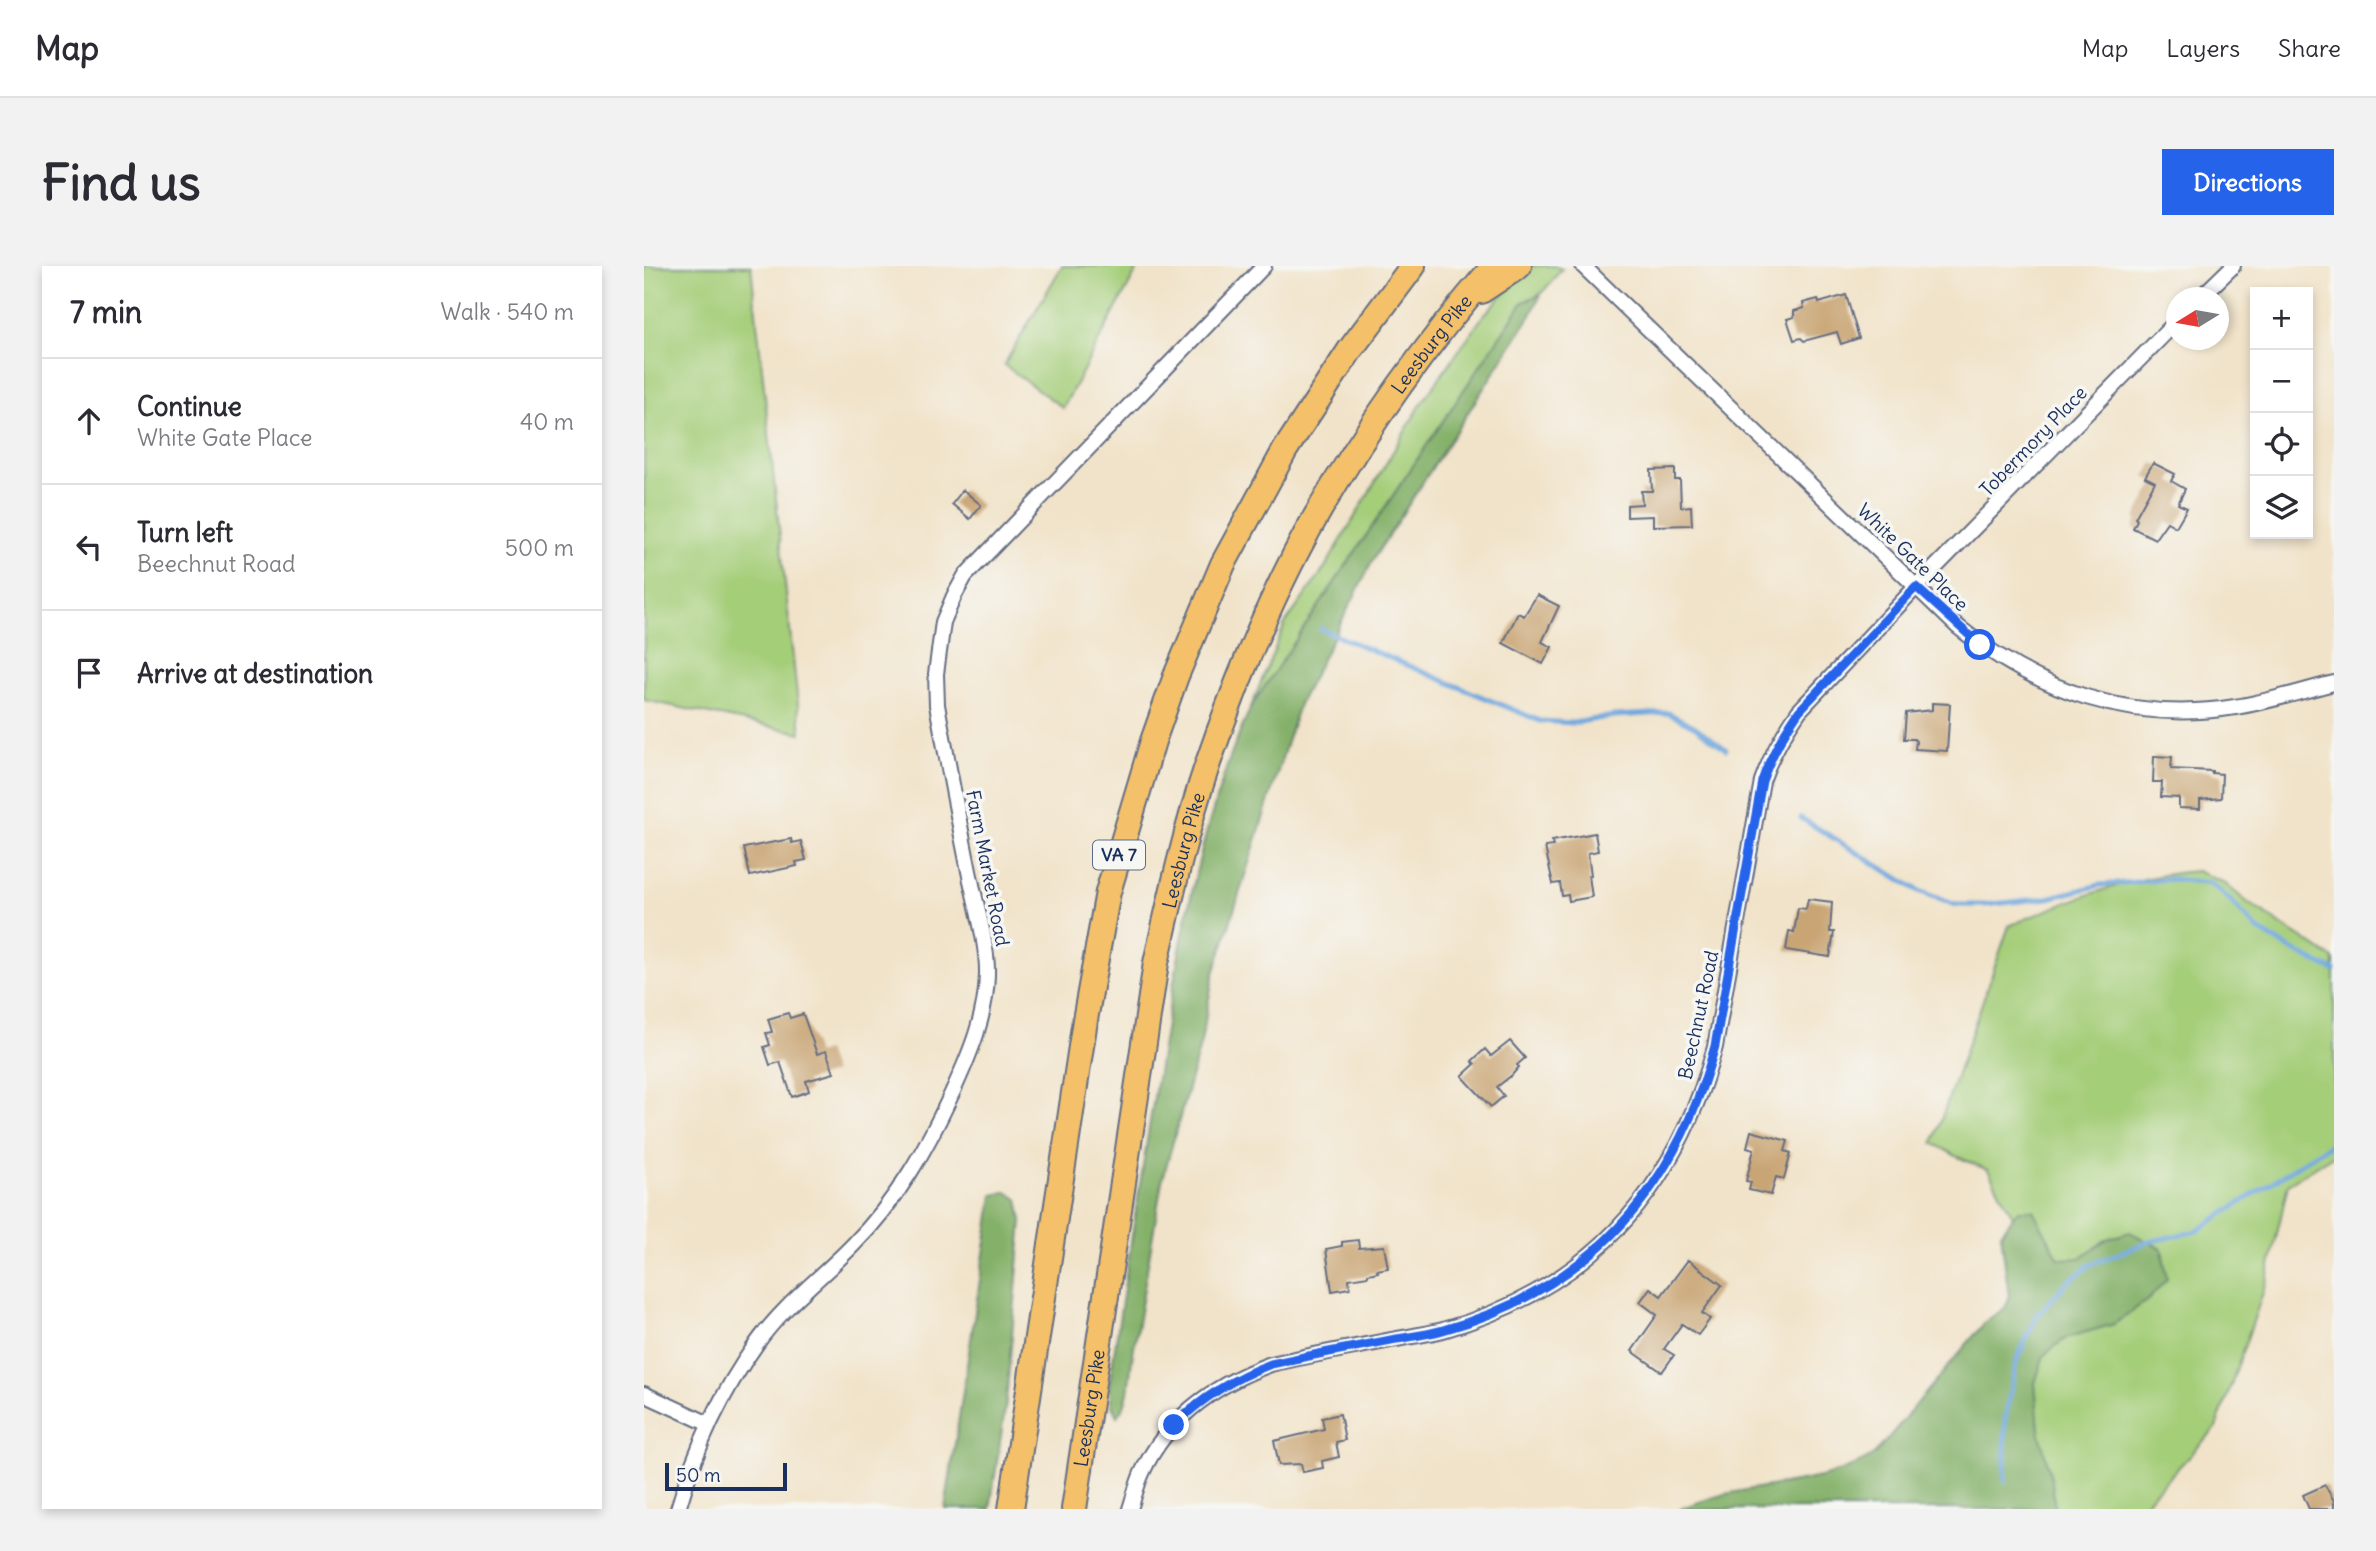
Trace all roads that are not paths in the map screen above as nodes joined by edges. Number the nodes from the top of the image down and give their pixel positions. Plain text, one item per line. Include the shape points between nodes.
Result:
1 (1264, 266) edge
2 (1413, 266) edge
3 (1494, 266) edge
4 (1520, 266) edge
5 (1583, 266) edge
6 (2233, 266) edge
7 (2211, 287) edge
8 (1460, 305) junction
9 (2166, 331) edge
10 (1916, 587) junction
11 (2334, 683) edge
12 (644, 1394) edge
13 (709, 1424) junction
14 (678, 1509) edge
15 (1011, 1509) edge
16 (1074, 1509) edge
17 (1130, 1509) edge

1 - 13 street, Farm Market Road via 965,576 954,596 938,648 937,705 988,974 980,1027 912,1172 853,1245 766,1332
2 - 15 highway, VA 7 via 1350,350 1285,450 1223,564 1153,741 1108,892 1084,1020
3 - 8 highway, Leesburg Pike
4 - 8 highway
5 - 10 street, White Gate Place
6 - 7 street
8 - 16 highway, Leesburg Pike via 1376,421 1316,516 1263,625 1208,764 1173,883 1156,963
9 - 10 street, Tobermory Place
10 - 11 street, White Gate Place via 2008,663 2100,702 2201,711 2262,702
10 - 17 street, Beechnut Road via 1799,711 1771,755 1760,790 1705,1084 1676,1150 1632,1214 1579,1263 1513,1304 1440,1331 1271,1364 1219,1387 1194,1405 1155,1449
12 - 13 street
13 - 14 street, Farm Market Road

